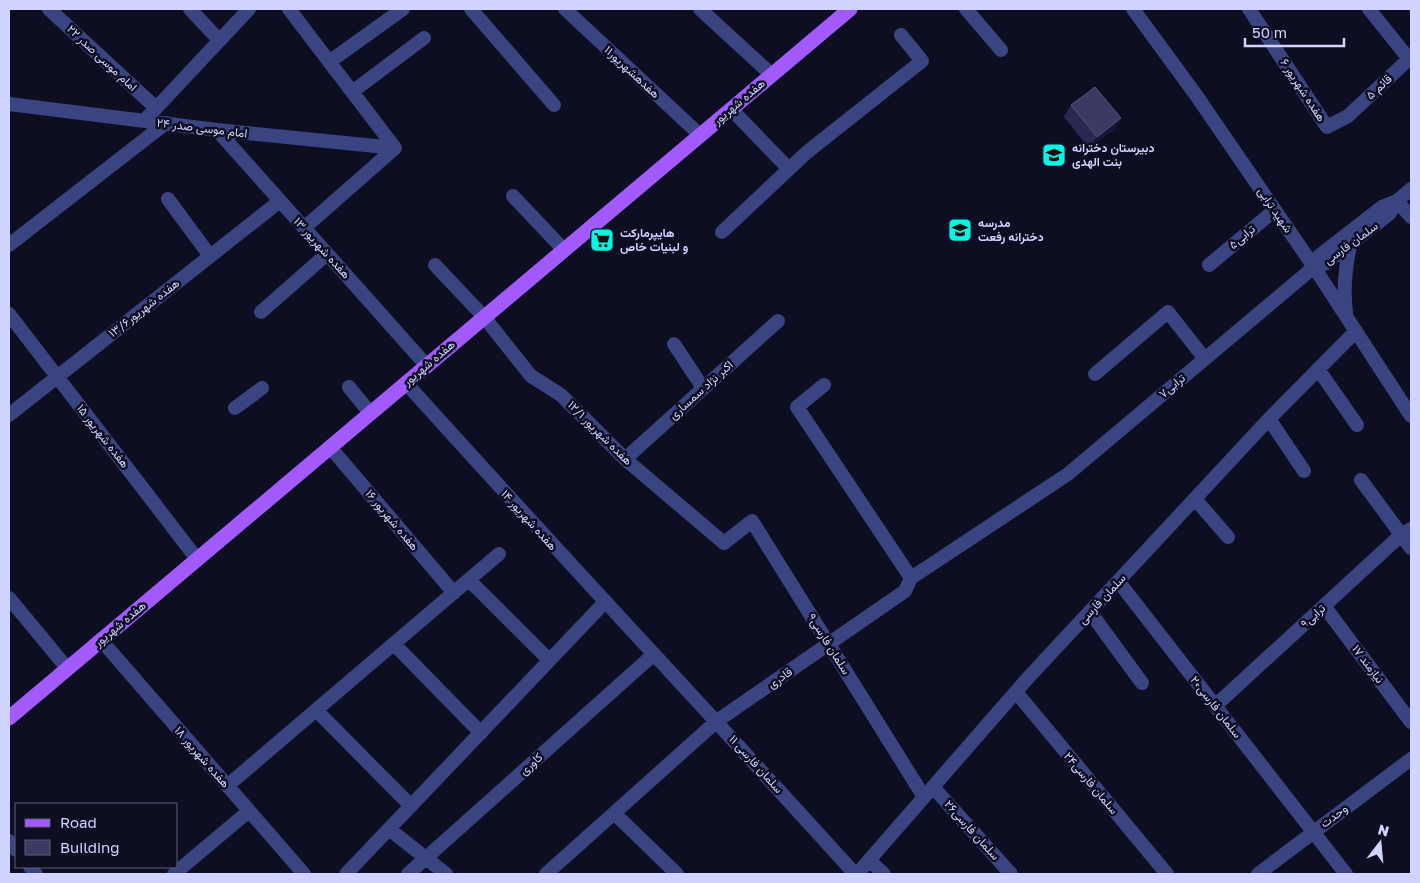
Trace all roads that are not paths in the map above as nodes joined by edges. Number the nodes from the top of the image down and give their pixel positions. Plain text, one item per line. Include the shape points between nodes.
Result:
1 (49, 9) edge
2 (190, 9) edge
3 (249, 9) edge
4 (289, 9) edge
5 (403, 9) edge
6 (471, 9) edge
7 (565, 9) edge
8 (700, 9) edge
9 (850, 9) edge
10 (966, 9) edge
11 (1133, 9) edge
12 (1249, 9) edge
13 (1369, 9) edge
14 (901, 35) dead end
15 (424, 38) dead end
16 (219, 40) junction
17 (1001, 50) dead end
18 (1410, 58) edge
19 (330, 62) junction
20 (772, 75) junction
21 (352, 92) junction
22 (9, 104) edge
23 (554, 105) dead end
24 (156, 108) junction
25 (731, 109) junction
26 (1348, 116) joint
27 (144, 121) junction
28 (166, 123) junction
29 (217, 130) junction
30 (700, 135) junction
31 (395, 148) junction
32 (789, 169) junction
33 (1411, 189) edge
34 (513, 196) dead end
35 (168, 199) dead end
36 (280, 201) junction
37 (1397, 201) junction
38 (1275, 210) junction
39 (1411, 217) edge
40 (304, 228) junction
41 (722, 232) dead end
42 (9, 245) edge
43 (1350, 246) junction
44 (564, 250) junction
45 (327, 254) junction
46 (210, 256) junction
47 (1209, 265) dead end
48 (435, 266) dead end
49 (1314, 267) junction
50 (261, 312) dead end
51 (9, 314) edge
52 (1346, 316) junction
53 (484, 317) junction
54 (778, 321) dead end
55 (1356, 331) junction
56 (674, 344) dead end
57 (1205, 359) junction
58 (427, 366) junction
59 (1318, 369) junction
60 (1095, 374) dead end
61 (57, 377) junction
62 (406, 383) junction
63 (824, 385) dead end
64 (349, 387) dead end
65 (262, 388) dead end
66 (703, 388) junction
67 (235, 408) dead end
68 (370, 413) junction
69 (9, 414) edge
70 (1411, 416) edge
71 (1269, 419) junction
72 (1357, 425) dead end
73 (330, 447) junction
74 (625, 460) junction
75 (1304, 471) dead end
76 (1361, 480) dead end
77 (1195, 499) junction
78 (1027, 501) joint
79 (1406, 532) edge
80 (1228, 537) dead end
81 (724, 543) joint
82 (1411, 548) edge
83 (499, 554) dead end
84 (197, 559) junction
85 (911, 578) junction
86 (469, 580) junction
87 (1118, 582) junction
88 (454, 593) junction
89 (9, 598) edge
90 (605, 602) junction
91 (1324, 606) junction
92 (1090, 612) junction
93 (101, 640) junction
94 (394, 644) junction
95 (829, 644) junction
96 (654, 654) junction
97 (549, 660) junction
98 (68, 668) junction
99 (1142, 683) dead end
100 (1016, 692) junction
101 (1215, 706) junction
102 (316, 710) junction
103 (9, 718) edge
104 (717, 721) junction
105 (1411, 722) edge
106 (481, 733) junction
107 (1411, 759) edge
108 (227, 786) junction
109 (928, 792) junction
110 (411, 806) junction
111 (249, 811) junction
112 (614, 813) junction
113 (389, 830) junction
114 (1314, 832) junction
115 (426, 859) junction
116 (870, 860) junction
117 (174, 874) edge
118 (304, 874) edge
119 (346, 874) edge
120 (408, 874) edge
121 (446, 874) edge
122 (548, 874) edge
123 (677, 874) edge
124 (856, 874) edge
125 (884, 874) edge
126 (1011, 874) edge
127 (1167, 874) edge
128 (1258, 874) edge
129 (1346, 874) edge

1 - 24 street, امام موسی صدر ۲۲
2 - 16 street
3 - 16 street
4 - 19 street
5 - 19 street
6 - 23 street
7 - 30 street, هفدهشهریور۱۱
8 - 20 street
9 - 20 main road, هفده شهریور
10 - 17 street
11 - 38 street, شهید ترابی
12 - 26 street, هفده شهریور ۶ via 1327,127
13 - 18 street
14 - 32 street via 922,61
15 - 21 street
16 - 24 street
18 - 26 street, قائم ۵
19 - 21 street
20 - 25 main road, هفده شهریور
21 - 31 street
22 - 27 street, امام موسی صدر ۲۴
24 - 27 street
25 - 30 main road, هفده شهریور
25 - 32 street
27 - 28 street, امام موسی صدر ۲۴
28 - 29 street, امام موسی صدر ۲۴
28 - 42 street
29 - 31 street, امام موسی صدر ۲۴
29 - 36 street, هفده شهریور ۱۳
30 - 44 main road, هفده شهریور
31 - 40 street
32 - 41 street
33 - 37 street, سلمان فارسی
34 - 44 street
35 - 46 street
36 - 40 street, هفده شهریور ۱۳
36 - 46 street, هفده شهریور۱۳/۶
37 - 39 street
37 - 43 street, سلمان فارسی via 1389,214
37 - 49 street, سلمان فارسی via 1382,207 1319,256
38 - 47 street, ترابی۵
38 - 49 street, شهید ترابی
40 - 45 street, هفده شهریور ۱۳
43 - 49 street, سلمان فارسی via 1326,263
43 - 52 street via 1344,277
44 - 53 main road, هفده شهریور
45 - 50 street
45 - 58 street, هفده شهریور ۱۳
46 - 61 street, هفده شهریور۱۳/۶
48 - 53 street, هفده شهریور ۱۲/۱
49 - 52 street, شهید ترابی
49 - 57 street, ترابی۷
51 - 61 street, هفده شهریور ۱۵
52 - 55 street, شهید ترابی
53 - 58 main road, هفده شهریور
53 - 74 street, هفده شهریور ۱۲/۱ via 531,376 561,395
54 - 66 street, اکبر نژاد سمساری
55 - 59 street, سلمان فارسی
55 - 70 street, شهید ترابی
56 - 66 street
57 - 60 street via 1168,312
57 - 78 street, ترابی۷ via 1068,474
58 - 62 main road, هفده شهریور
59 - 71 street, سلمان فارسی
59 - 72 street
61 - 69 street, هفده شهریور۱۳/۶
61 - 84 street, هفده شهریور ۱۵
62 - 68 main road, هفده شهریور
62 - 90 street, هفده شهریور ۱۴
63 - 85 street via 797,407
64 - 68 street
65 - 67 street
66 - 74 street, اکبر نژاد سمساری
68 - 73 main road, هفده شهریور
71 - 75 street
71 - 77 street, سلمان فارسی
73 - 84 main road, هفده شهریور
73 - 88 street, هفده شهریور ۱۶
74 - 81 street, هفده شهریور ۱۲/۱
76 - 79 street
77 - 80 street
77 - 87 street, سلمان فارسی
78 - 85 street, قادری
79 - 82 street
79 - 91 street, ترابی۹
81 - 95 street, سلمان فارسی۹ via 752,522
83 - 86 street
84 - 93 main road, هفده شهریور
85 - 95 street, قادری via 905,592
86 - 88 street
86 - 97 street
87 - 92 street, سلمان فارسی
87 - 101 street, سلمان فارسی۲۰
88 - 94 street
89 - 98 street
90 - 96 street, هفده شهریور ۱۴
90 - 97 street
91 - 101 street, ترابی۹
91 - 105 street, نیازمند ۱۷
92 - 99 street
92 - 100 street, سلمان فارسی
93 - 98 main road, هفده شهریور
93 - 108 street, هفده شهریور ۱۸
94 - 102 street
94 - 106 street
95 - 104 street, قادری
95 - 109 street, سلمان فارسی۹
96 - 104 street, سلمان فارسی ۱۱
96 - 115 street, کاوری
97 - 106 street
98 - 103 main road, هفده شهریور
100 - 109 street, سلمان فارسی
100 - 127 street, سلمان فارسی۲۴
101 - 114 street, سلمان فارسی۲۰
102 - 108 street
102 - 110 street
104 - 112 street, قادری
104 - 124 street, سلمان فارسی ۱۱
106 - 110 street
107 - 114 street, وحدت
108 - 111 street, هفده شهریور ۱۸
109 - 116 street, سلمان فارسی
109 - 126 street, سلمان فارسی۲۶
110 - 113 street
111 - 117 street
111 - 118 street, هفده شهریور ۱۸
112 - 122 street, قادری
112 - 123 street
113 - 115 street
113 - 119 street
114 - 128 street, وحدت
114 - 129 street, سلمان فارسی۲۰
115 - 120 street, کاوری
115 - 121 street
116 - 124 street, سلمان فارسی
116 - 125 street

